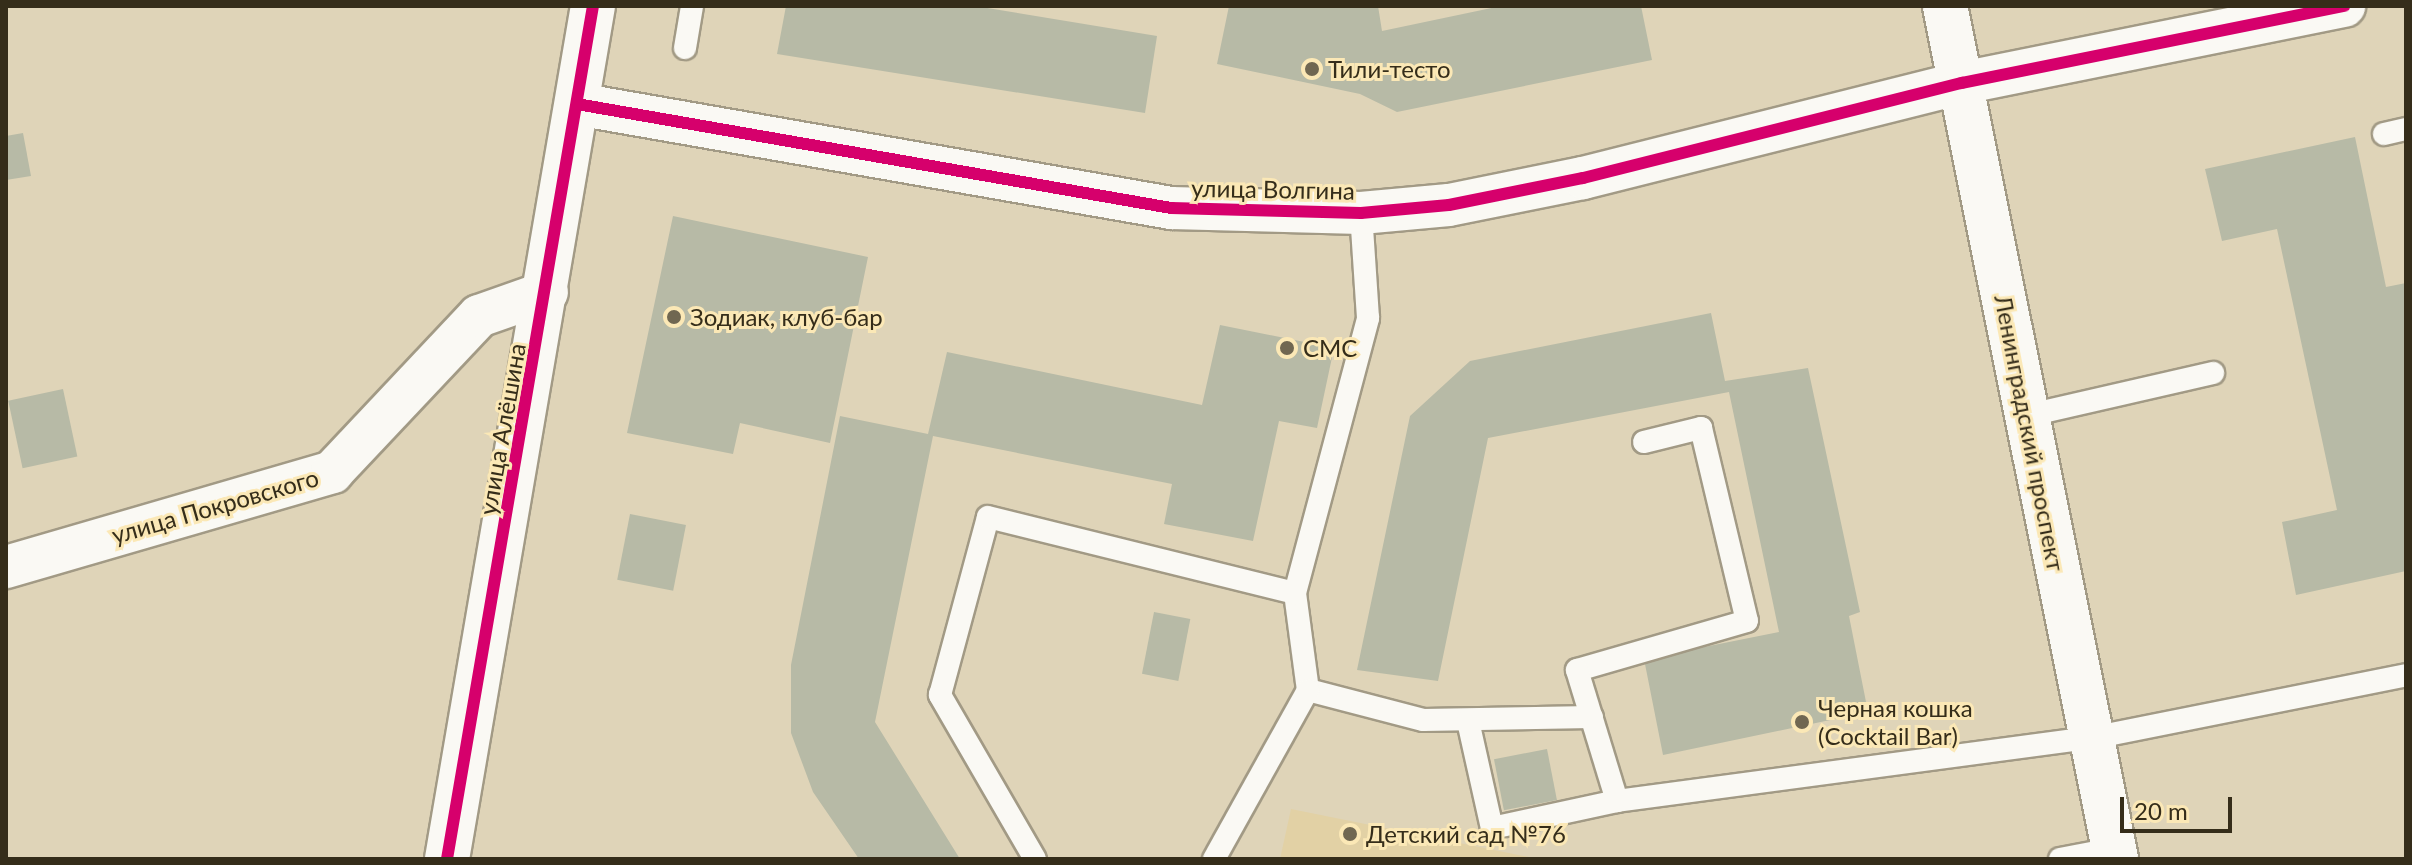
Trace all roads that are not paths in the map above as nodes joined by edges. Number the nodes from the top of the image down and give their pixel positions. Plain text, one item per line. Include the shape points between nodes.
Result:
1 (593, 6) edge
2 (692, 6) edge
3 (1945, 6) edge
4 (2344, 6) edge
5 (685, 48) dead end
6 (1962, 83) junction
7 (577, 104) junction
8 (1361, 213) junction
9 (547, 292) junction
10 (2213, 373) dead end
11 (2025, 416) junction
12 (1644, 442) dead end
13 (6, 567) edge
14 (1295, 593) junction
15 (2406, 675) edge
16 (1308, 690) junction
17 (1592, 717) junction
18 (1468, 721) junction
19 (2092, 738) junction
20 (1617, 801) junction
21 (2115, 854) edge
22 (447, 859) edge
23 (1035, 859) edge
24 (1214, 859) edge
25 (2060, 859) edge

1 - 7 street, улица Алёшина
2 - 5 lane
3 - 6 street, Ленинградский проспект
4 - 6 street, улица Волгина
6 - 8 street, улица Волгина via 1583,178 1449,205
6 - 11 street, Ленинградский проспект
7 - 8 street, улица Волгина via 1171,208
7 - 9 street, улица Алёшина
8 - 14 lane via 1368,318
9 - 13 street, улица Покровского via 479,316 332,472
9 - 22 street, улица Алёшина
10 - 11 lane
11 - 19 street, Ленинградский проспект
12 - 17 lane via 1701,428 1747,621 1577,670
14 - 16 lane
14 - 23 lane via 988,517 940,695
15 - 19 lane
16 - 18 lane via 1423,720
16 - 24 lane
17 - 18 lane
17 - 20 lane
18 - 20 lane via 1492,828
19 - 20 lane
19 - 21 street, Ленинградский проспект
21 - 25 lane

